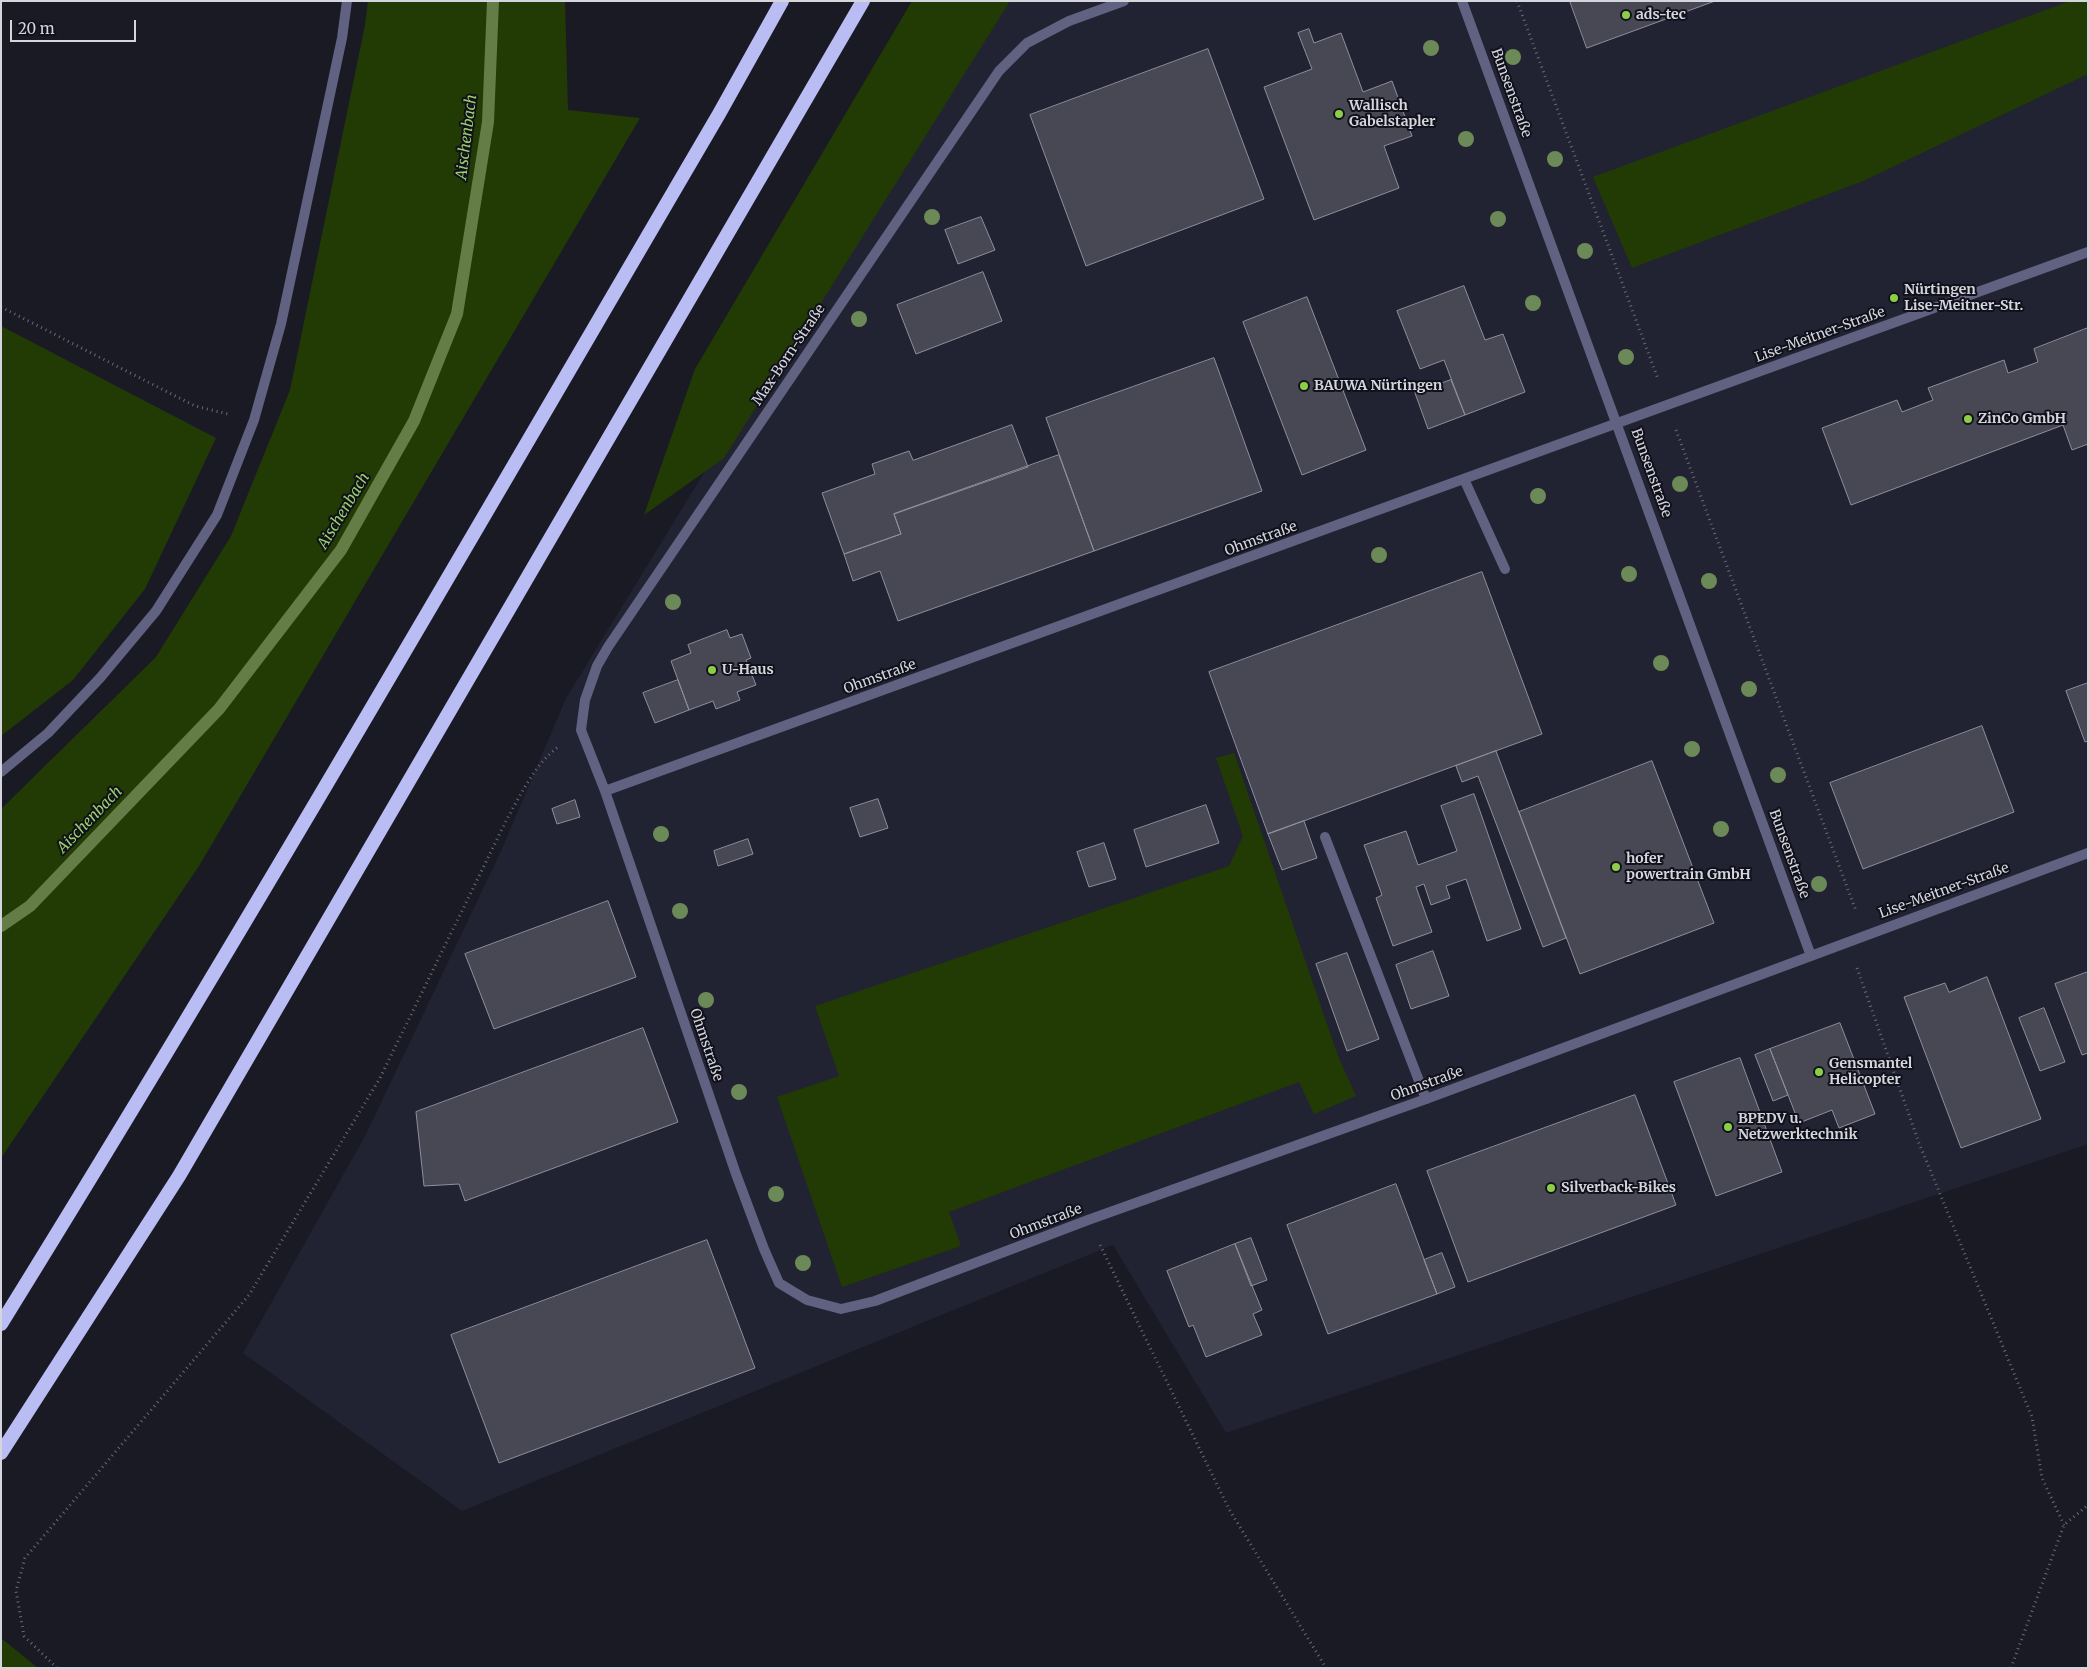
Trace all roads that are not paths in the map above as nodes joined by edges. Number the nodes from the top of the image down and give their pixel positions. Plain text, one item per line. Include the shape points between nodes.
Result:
1 (347, 1) edge
2 (782, 1) edge
3 (864, 1) edge
4 (1124, 1) edge
5 (1462, 1) edge
6 (2088, 252) edge
7 (1618, 423) junction
8 (1464, 479) junction
9 (1505, 569) dead end
10 (1, 772) edge
11 (605, 791) junction
12 (1325, 837) dead end
13 (2088, 853) edge
14 (1811, 956) junction
15 (1426, 1099) junction
16 (1, 1324) edge
17 (1, 1452) edge

1 - 10 street via 342,38 281,324 254,420 217,515 156,611 100,678 48,734
2 - 16 highway via 284,857
3 - 17 highway via 179,1176
4 - 11 street, Max-Born-Straße via 1069,21 1026,43 999,71 608,647 597,666 585,700 581,730
5 - 7 street, Bunsenstraße
6 - 7 street, Lise-Meitner-Straße
7 - 8 street, Ohmstraße
7 - 14 street, Bunsenstraße
8 - 9 street
8 - 11 street, Ohmstraße
11 - 15 street, Ohmstraße via 764,1249 778,1283 807,1300 841,1309 876,1301 1088,1220
12 - 15 street
13 - 14 street, Lise-Meitner-Straße
14 - 15 street, Ohmstraße

